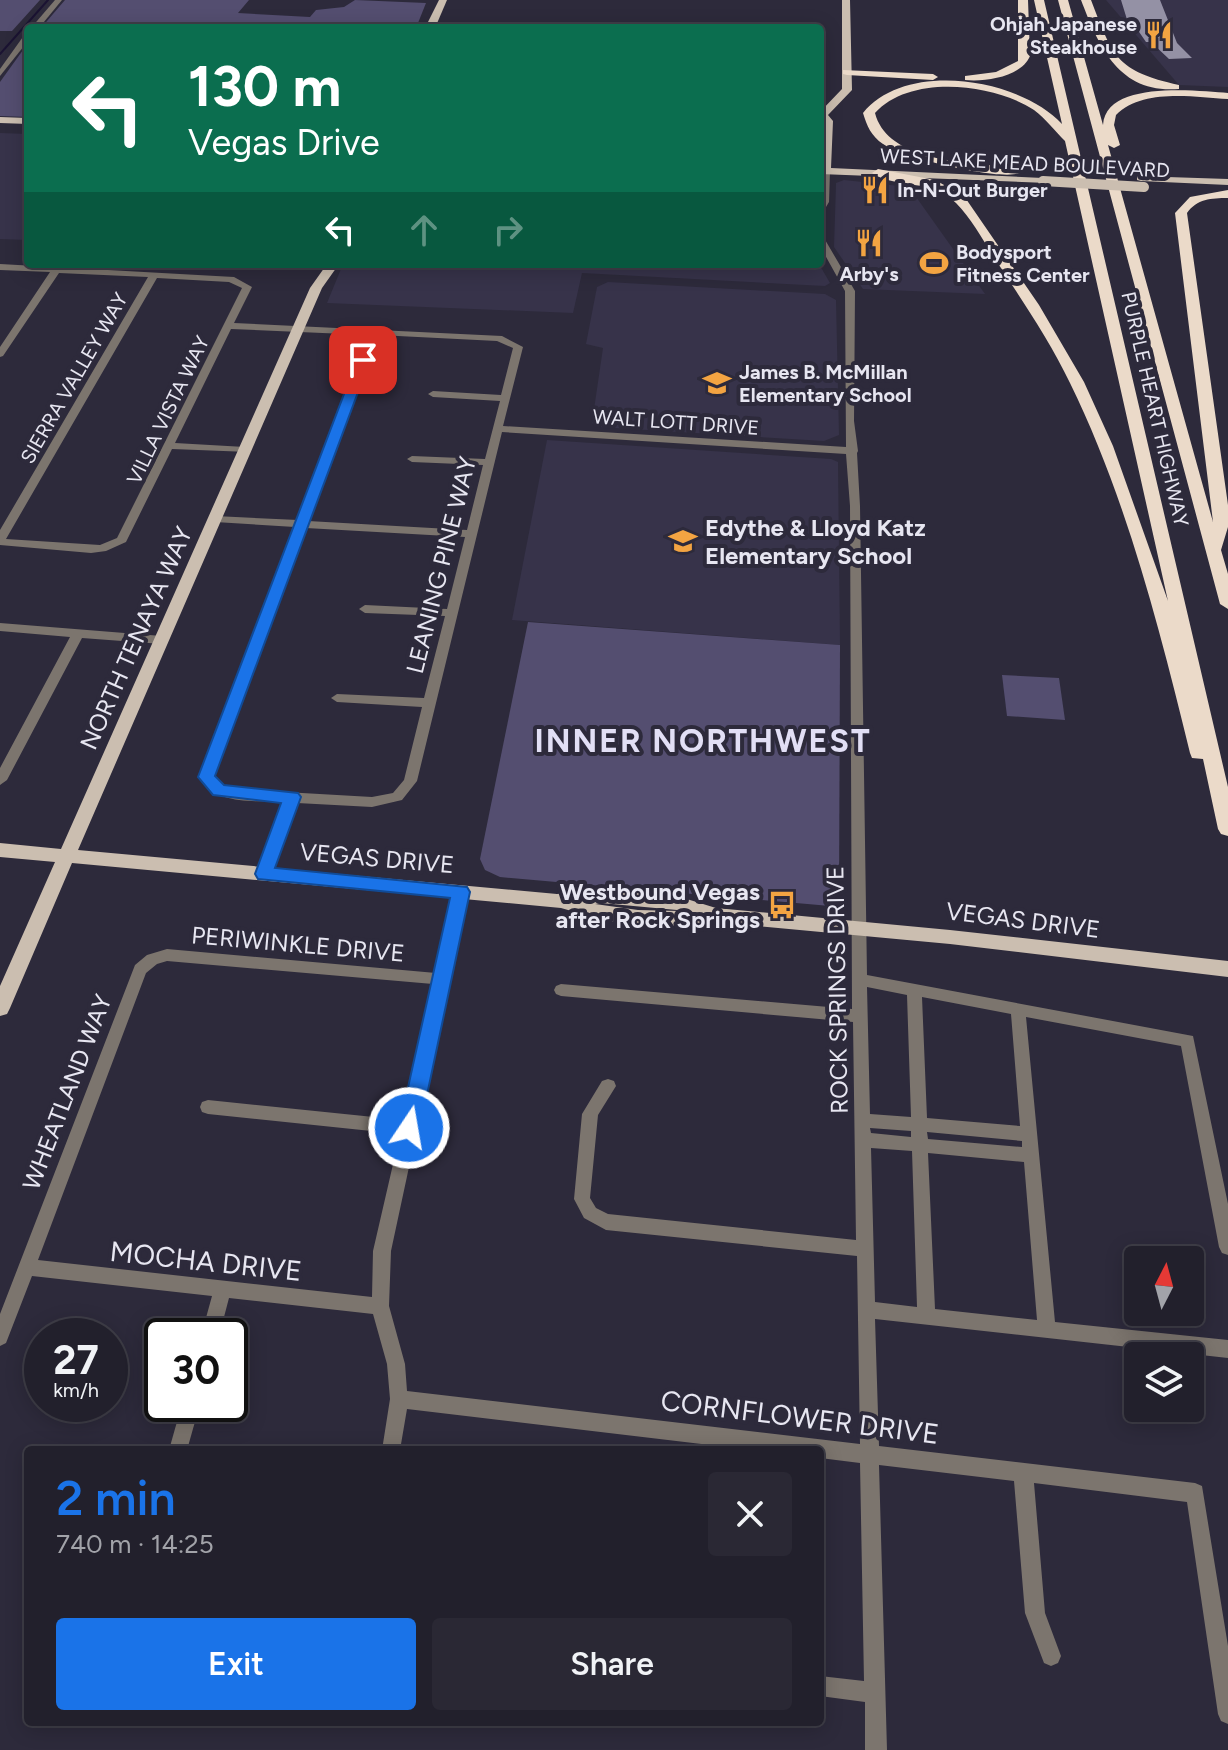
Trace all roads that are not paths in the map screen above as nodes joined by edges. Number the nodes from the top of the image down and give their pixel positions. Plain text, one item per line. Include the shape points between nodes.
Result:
1 (59, 0) edge
2 (443, 0) edge
3 (846, 0) edge
4 (1023, 0) edge
5 (1039, 0) edge
6 (1063, 0) edge
7 (1086, 0) edge
8 (38, 24) edge
9 (432, 24) edge
10 (24, 41) edge
11 (847, 58) junction
12 (847, 72) junction
13 (0, 74) edge
14 (880, 74) junction
15 (1228, 90) edge
16 (1228, 99) edge
17 (824, 115) edge
18 (824, 118) edge
19 (0, 124) edge
20 (24, 125) edge
21 (1074, 143) junction
22 (824, 167) edge
23 (1016, 172) junction
24 (878, 173) junction
25 (1043, 177) junction
26 (1210, 181) joint
27 (1228, 181) edge
28 (1142, 182) junction
29 (1228, 192) edge
30 (824, 204) edge
31 (1120, 214) junction
32 (824, 245) edge
33 (0, 267) edge
34 (318, 268) edge
35 (331, 268) edge
36 (56, 270) junction
37 (154, 275) junction
38 (316, 288) junction
39 (229, 326) junction
40 (298, 329) junction
41 (374, 333) junction
42 (0, 354) edge
43 (433, 394) dead end
44 (505, 398) junction
45 (497, 429) junction
46 (170, 446) junction
47 (245, 450) junction
48 (853, 451) junction
49 (412, 459) dead end
50 (489, 462) junction
51 (215, 519) junction
52 (300, 525) junction
53 (473, 534) junction
54 (0, 541) edge
55 (1214, 552) junction
56 (1228, 604) edge
57 (365, 609) dead end
58 (453, 613) junction
59 (0, 627) edge
60 (78, 633) junction
61 (162, 640) junction
62 (337, 698) dead end
63 (430, 703) junction
64 (0, 780) edge
65 (292, 797) junction
66 (1228, 829) edge
67 (1228, 841) edge
68 (0, 850) edge
69 (66, 857) junction
70 (264, 874) junction
71 (461, 892) junction
72 (860, 928) junction
73 (152, 959) joint
74 (1228, 969) edge
75 (441, 979) junction
76 (861, 980) junction
77 (561, 990) dead end
78 (914, 990) junction
79 (0, 1008) edge
80 (1018, 1010) junction
81 (860, 1016) junction
82 (608, 1086) dead end
83 (208, 1107) dead end
84 (863, 1120) junction
85 (919, 1125) junction
86 (409, 1128) junction
87 (1028, 1134) junction
88 (864, 1140) junction
89 (920, 1145) junction
90 (1030, 1155) junction
91 (1228, 1247) edge
92 (866, 1249) junction
93 (26, 1267) junction
94 (222, 1289) junction
95 (380, 1306) junction
96 (867, 1310) junction
97 (926, 1316) junction
98 (215, 1318) edge
99 (1047, 1331) junction
100 (0, 1337) edge
101 (1228, 1349) edge
102 (399, 1399) junction
103 (186, 1422) edge
104 (179, 1446) edge
105 (392, 1446) edge
106 (817, 1446) edge
107 (824, 1447) edge
108 (870, 1452) junction
109 (1023, 1471) junction
110 (1051, 1656) dead end
111 (824, 1687) edge
112 (875, 1693) junction
113 (1228, 1714) edge
114 (876, 1750) edge

1 - 8 street
2 - 9 main road
3 - 11 main road
4 - 14 highway via 1025,56 1016,68 972,78
5 - 21 highway, PURPLE HEART HIGHWAY
6 - 31 highway, PURPLE HEART HIGHWAY
7 - 15 highway via 1105,50 1117,66 1169,86
10 - 13 street
11 - 12 main road
11 - 14 highway
12 - 14 highway
12 - 17 main road via 847,90
16 - 31 highway via 1152,95 1111,113 1127,194
18 - 22 main road
19 - 20 main road
21 - 23 highway via 1035,106 987,88 910,89 880,100 869,113 875,132 902,150
21 - 66 highway, PURPLE HEART HIGHWAY
22 - 23 main road, WEST LAKE MEAD BOULEVARD
22 - 24 main road, WEST LAKE MEAD BOULEVARD
22 - 30 street
23 - 25 main road, WEST LAKE MEAD BOULEVARD
24 - 25 main road, WEST LAKE MEAD BOULEVARD
24 - 67 highway via 939,185 960,199 1032,305 1087,401 1167,625 1191,729
25 - 28 main road, WEST LAKE MEAD BOULEVARD, bridge
26 - 27 highway
26 - 28 main road, WEST LAKE MEAD BOULEVARD
28 - 29 main road, WEST LAKE MEAD BOULEVARD
29 - 55 highway via 1197,198 1181,213 1222,519
31 - 55 highway, PURPLE HEART HIGHWAY
32 - 48 street, ROCK SPRINGS DRIVE via 849,287
33 - 36 street
34 - 38 main road, NORTH TENAYA WAY
35 - 38 main road, NORTH TENAYA WAY
36 - 37 street
36 - 42 street
37 - 39 street, VILLA VISTA WAY via 244,283 247,291
37 - 54 street, SIERRA VALLEY WAY
38 - 40 main road, NORTH TENAYA WAY
39 - 40 street
39 - 46 street, VILLA VISTA WAY
40 - 41 street
40 - 47 main road, NORTH TENAYA WAY
41 - 44 street, LEANING PINE WAY via 512,342 519,352
41 - 52 street
43 - 44 street
44 - 45 street, LEANING PINE WAY
45 - 48 street, WALT LOTT DRIVE
45 - 50 street, LEANING PINE WAY
46 - 47 street
46 - 54 street, VILLA VISTA WAY via 127,534 111,546
47 - 51 main road, NORTH TENAYA WAY
48 - 72 street, ROCK SPRINGS DRIVE
49 - 50 street
50 - 53 street, LEANING PINE WAY
51 - 52 street
51 - 61 main road, NORTH TENAYA WAY
52 - 53 street
52 - 65 street via 206,777 210,785 230,794
53 - 58 street, LEANING PINE WAY
55 - 56 highway, PURPLE HEART HIGHWAY
57 - 58 street
58 - 63 street, LEANING PINE WAY
59 - 60 street
60 - 61 street
60 - 64 street
61 - 69 main road, NORTH TENAYA WAY
62 - 63 street
63 - 65 street, LEANING PINE WAY via 410,781 397,797 372,802
65 - 70 street
68 - 69 main road, VEGAS DRIVE
69 - 70 main road, VEGAS DRIVE
69 - 79 main road, NORTH TENAYA WAY
70 - 71 main road, VEGAS DRIVE
71 - 72 main road, VEGAS DRIVE via 557,901 598,913 676,920 716,915
71 - 75 street
72 - 74 main road, VEGAS DRIVE
72 - 76 street, ROCK SPRINGS DRIVE
73 - 75 street, PERIWINKLE DRIVE via 167,955
73 - 93 street, WHEATLAND WAY via 140,969
75 - 86 street
76 - 78 street
76 - 81 street, ROCK SPRINGS DRIVE
77 - 81 street
78 - 80 street
78 - 85 street
80 - 87 street
80 - 91 street via 1188,1041
81 - 84 street, ROCK SPRINGS DRIVE
82 - 92 street via 590,1114 582,1199 590,1213 606,1222
83 - 86 street
84 - 85 street
84 - 88 street, ROCK SPRINGS DRIVE
85 - 87 street
85 - 89 street
86 - 95 street via 382,1251
87 - 90 street
88 - 89 street
88 - 92 street, ROCK SPRINGS DRIVE
89 - 90 street
89 - 97 street
90 - 99 street
92 - 96 street, ROCK SPRINGS DRIVE
93 - 94 street, MOCHA DRIVE
93 - 100 street, WHEATLAND WAY
94 - 95 street, MOCHA DRIVE
94 - 98 street
95 - 102 street via 396,1364
96 - 97 street
96 - 108 street, ROCK SPRINGS DRIVE
97 - 99 street
99 - 101 street
102 - 105 street
102 - 106 street, CORNFLOWER DRIVE
103 - 104 street
107 - 108 street, CORNFLOWER DRIVE
108 - 109 street, CORNFLOWER DRIVE
108 - 112 street, ROCK SPRINGS DRIVE
109 - 110 street via 1035,1613
109 - 113 street, CORNFLOWER DRIVE via 1195,1493
111 - 112 street
112 - 114 street, ROCK SPRINGS DRIVE

